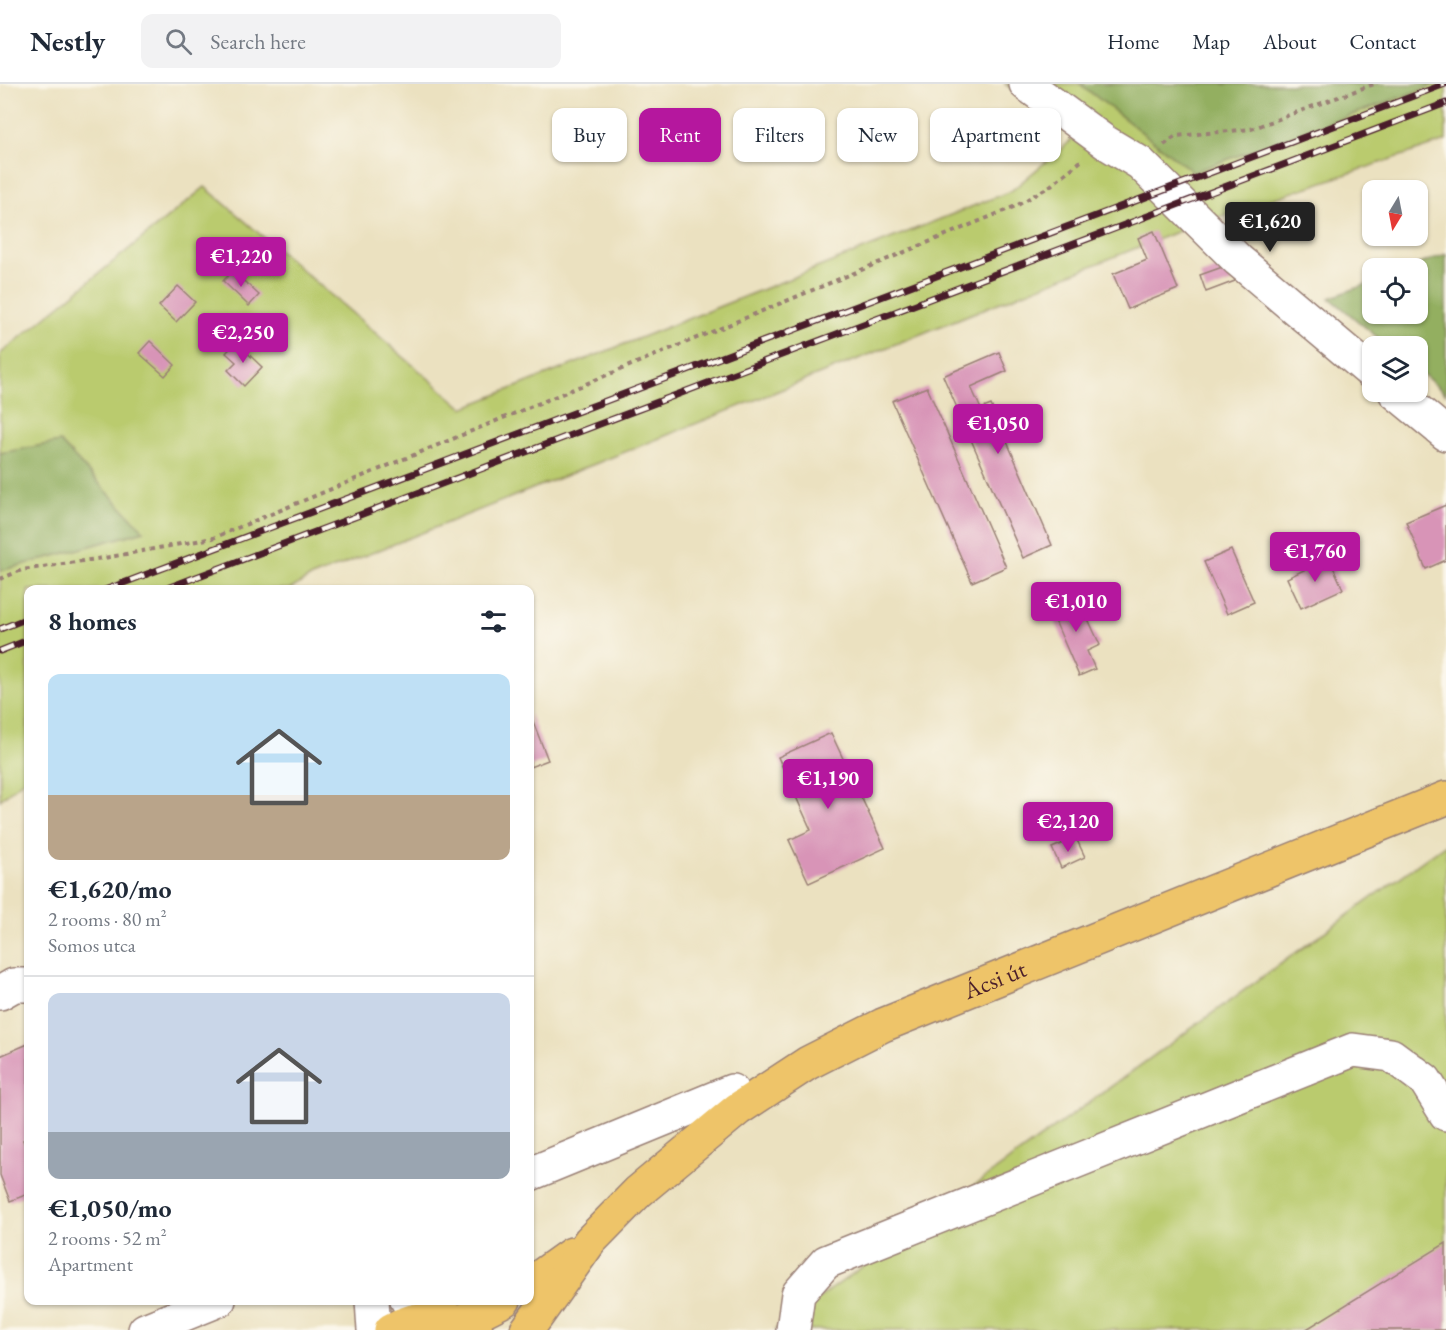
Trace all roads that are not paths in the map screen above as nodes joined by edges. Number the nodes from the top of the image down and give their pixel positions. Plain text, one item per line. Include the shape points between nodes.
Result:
1 (1026, 84) edge
2 (1362, 365) edge
3 (1407, 402) edge
4 (1446, 434) edge
5 (1446, 798) edge
6 (24, 985) edge
7 (0, 993) edge
8 (732, 1091) dead end
9 (1446, 1114) edge
10 (534, 1172) edge
11 (590, 1241) junction
12 (534, 1281) edge
13 (202, 1305) edge
14 (372, 1305) edge
15 (412, 1305) edge
16 (494, 1305) edge
17 (458, 1323) edge
18 (145, 1330) edge
19 (374, 1330) edge
20 (391, 1330) edge
21 (527, 1330) edge
22 (793, 1330) edge

1 - 2 street via 1140,163 1238,260
3 - 4 street
5 - 11 main road, Ácsi út via 883,1025 808,1063 730,1116 638,1192
6 - 7 street via 14,985
8 - 10 street
9 - 22 street via 1425,1080 1391,1055 1353,1050 826,1262 798,1294
11 - 12 main road, Ácsi út
11 - 21 main road, Ácsi út
13 - 18 street
14 - 19 street
15 - 17 street
16 - 17 main road
17 - 20 main road via 418,1319

